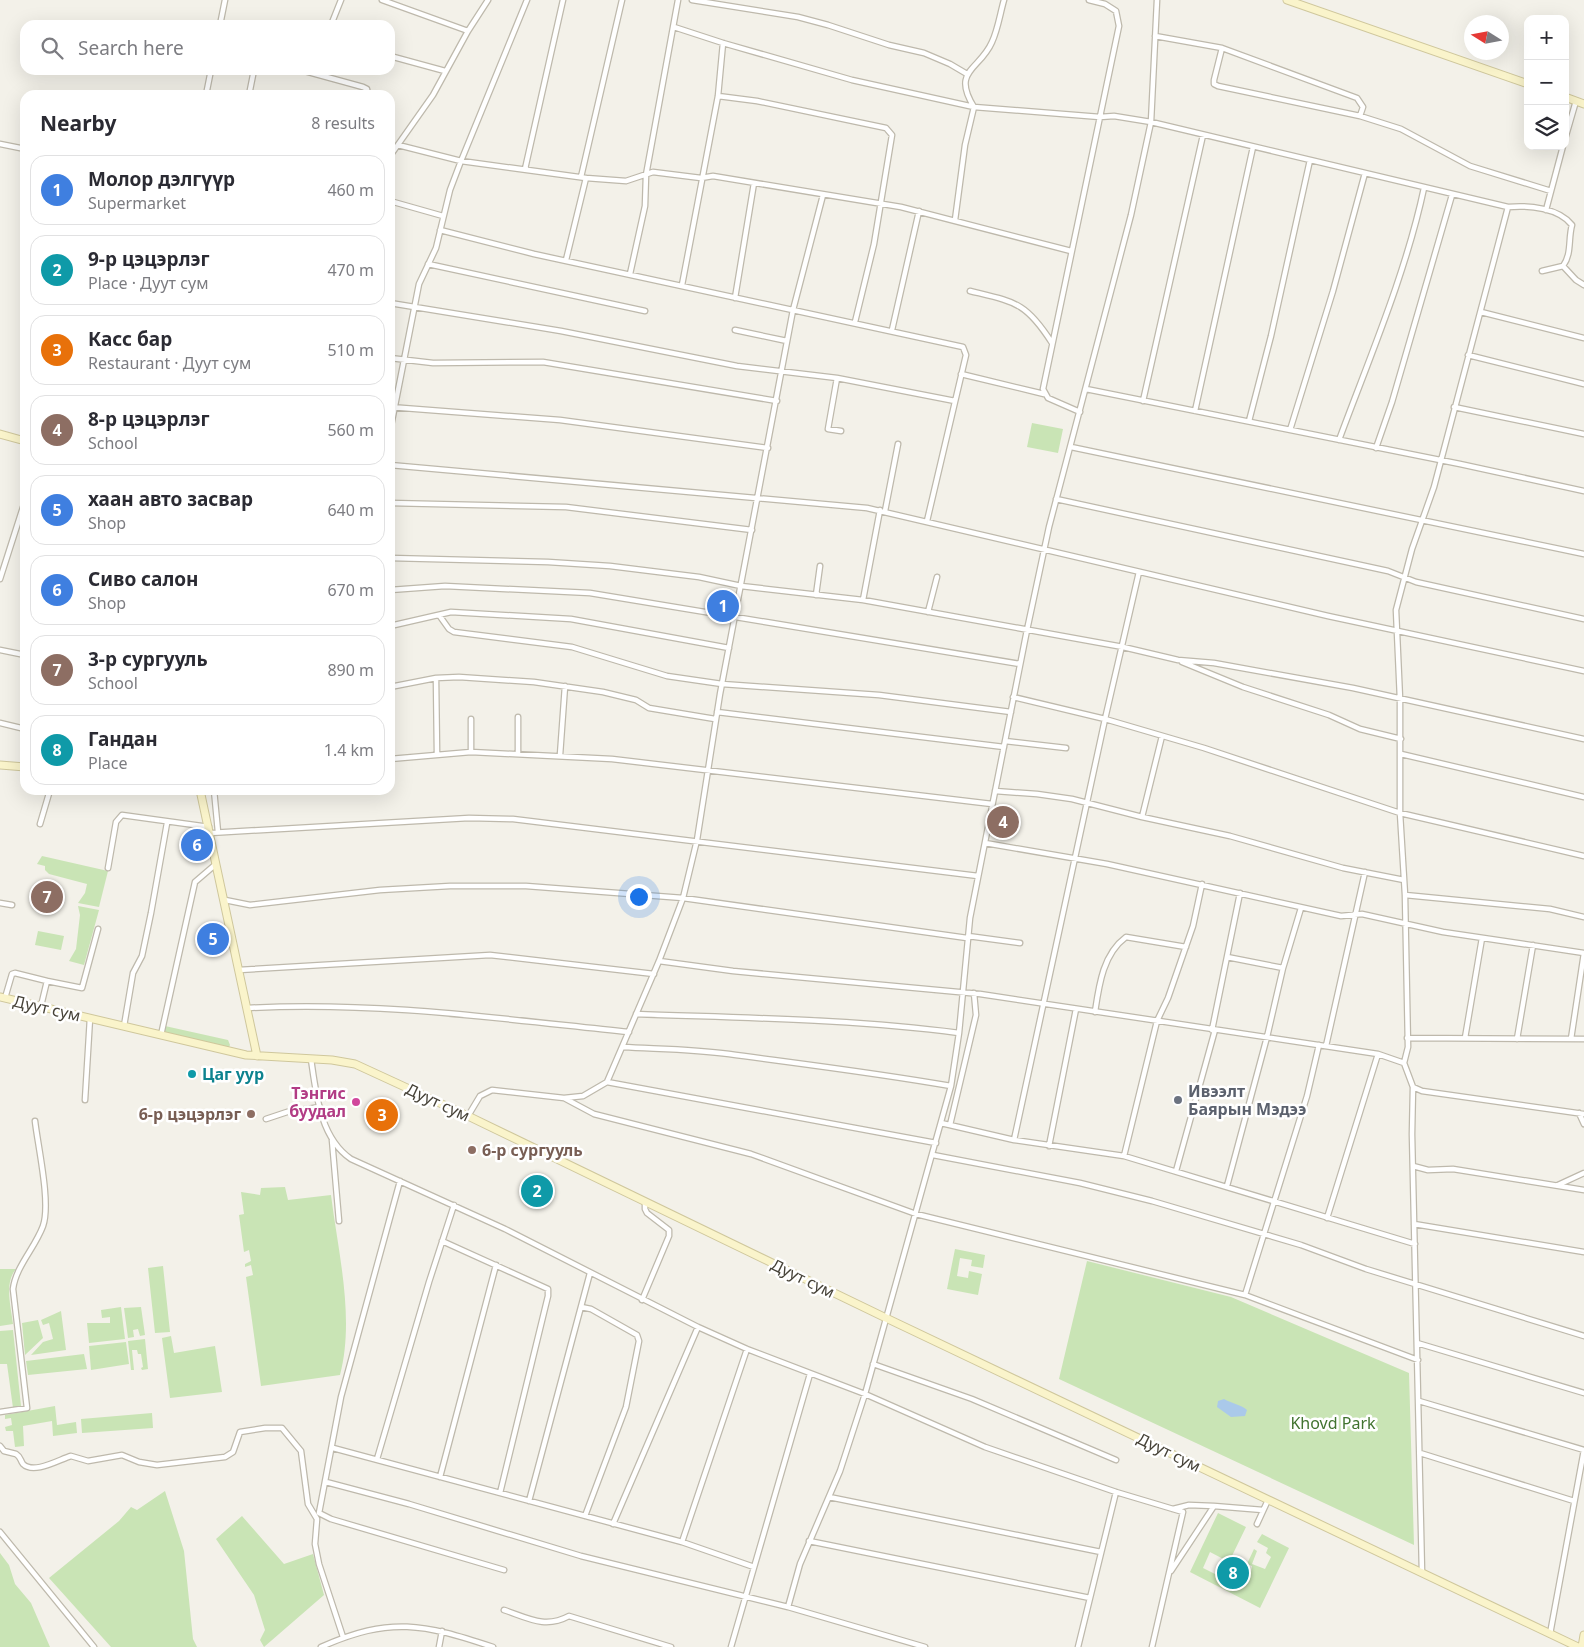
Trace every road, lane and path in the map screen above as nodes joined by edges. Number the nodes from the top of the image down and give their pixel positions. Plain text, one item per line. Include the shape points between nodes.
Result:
1 (224, 0) edge
2 (341, 0) edge
3 (382, 0) edge
4 (488, 0) edge
5 (527, 0) edge
6 (563, 0) edge
7 (622, 0) edge
8 (678, 0) edge
9 (692, 0) edge
10 (1004, 0) edge
11 (1089, 0) edge
12 (1157, 0) edge
13 (1287, 0) edge
14 (221, 20) edge
15 (333, 20) edge
16 (674, 27) junction
17 (468, 31) junction
18 (1156, 36) junction
19 (723, 43) junction
20 (1222, 48) junction
21 (395, 57) edge
22 (445, 71) junction
23 (967, 74) junction
24 (210, 75) edge
25 (253, 75) edge
26 (319, 75) edge
27 (1524, 83) edge
28 (207, 90) edge
29 (250, 90) edge
30 (367, 90) edge
31 (718, 96) junction
32 (1569, 98) edge
33 (1576, 101) junction
34 (1584, 104) edge
35 (974, 106) junction
36 (1360, 116) junction
37 (1100, 117) junction
38 (1152, 122) junction
39 (1569, 125) edge
40 (1203, 135) junction
41 (0, 144) edge
42 (398, 145) junction
43 (20, 147) edge
44 (1253, 147) junction
45 (395, 149) edge
46 (1562, 150) edge
47 (1310, 160) junction
48 (461, 161) junction
49 (525, 169) junction
50 (1365, 173) junction
51 (646, 175) junction
52 (583, 177) junction
53 (701, 178) junction
54 (754, 183) junction
55 (1424, 188) junction
56 (1552, 190) junction
57 (823, 195) junction
58 (1452, 195) junction
59 (395, 202) edge
60 (881, 204) junction
61 (1508, 207) junction
62 (1546, 210) junction
63 (918, 211) junction
64 (443, 216) junction
65 (955, 220) junction
66 (440, 230) junction
67 (1071, 252) junction
68 (566, 260) junction
69 (428, 264) junction
70 (1563, 266) junction
71 (1542, 270) dead end
72 (630, 274) junction
73 (682, 285) junction
74 (1584, 285) edge
75 (970, 291) dead end
76 (736, 298) junction
77 (395, 304) edge
78 (414, 308) junction
79 (793, 310) junction
80 (645, 311) dead end
81 (1480, 312) junction
82 (855, 322) junction
83 (734, 330) dead end
84 (892, 330) junction
85 (1584, 338) edge
86 (787, 341) junction
87 (1052, 343) junction
88 (1468, 355) junction
89 (395, 358) edge
90 (405, 359) junction
91 (782, 371) junction
92 (962, 374) junction
93 (837, 378) junction
94 (1584, 384) edge
95 (1086, 390) junction
96 (1044, 394) junction
97 (395, 397) edge
98 (777, 400) junction
99 (955, 401) junction
100 (1143, 401) junction
101 (1454, 407) junction
102 (395, 408) edge
103 (1195, 411) junction
104 (1080, 412) junction
105 (1249, 422) junction
106 (1290, 430) junction
107 (841, 431) dead end
108 (0, 434) edge
109 (1584, 434) edge
110 (20, 440) edge
111 (1339, 440) junction
112 (898, 444) dead end
113 (1071, 447) junction
114 (768, 448) junction
115 (1376, 448) junction
116 (1440, 460) junction
117 (395, 465) edge
118 (1584, 491) edge
119 (758, 498) junction
120 (1056, 499) junction
121 (395, 503) edge
122 (882, 511) junction
123 (20, 517) edge
124 (1424, 519) junction
125 (926, 521) junction
126 (752, 530) junction
127 (1044, 550) junction
128 (1584, 554) edge
129 (395, 558) edge
130 (820, 566) dead end
131 (1139, 572) junction
132 (937, 577) dead end
133 (1404, 577) junction
134 (0, 579) edge
135 (741, 586) junction
136 (395, 590) edge
137 (816, 595) junction
138 (863, 600) junction
139 (928, 612) junction
140 (439, 615) junction
141 (735, 618) junction
142 (1584, 619) edge
143 (395, 625) edge
144 (1026, 630) junction
145 (1396, 631) junction
146 (1123, 647) junction
147 (729, 648) junction
148 (0, 650) edge
149 (20, 654) edge
150 (1178, 660) junction
151 (1020, 664) junction
152 (1584, 671) edge
153 (436, 678) junction
154 (722, 684) junction
155 (565, 686) junction
156 (395, 687) edge
157 (1014, 697) junction
158 (1400, 699) junction
159 (717, 712) junction
160 (1011, 712) junction
161 (518, 717) dead end
162 (471, 719) dead end
163 (715, 719) junction
164 (1104, 719) junction
165 (0, 723) edge
166 (20, 727) edge
167 (1162, 736) junction
168 (1584, 739) edge
169 (1401, 740) junction
170 (1004, 744) junction
171 (1066, 748) dead end
172 (471, 752) junction
173 (518, 753) junction
174 (437, 754) junction
175 (1400, 754) junction
176 (560, 755) junction
177 (395, 758) edge
178 (0, 765) edge
179 (20, 766) edge
180 (706, 770) junction
181 (995, 791) junction
182 (49, 795) edge
183 (201, 795) edge
184 (214, 795) edge
185 (1584, 797) edge
186 (1087, 803) junction
187 (992, 804) junction
188 (1400, 813) junction
189 (1142, 817) junction
190 (167, 822) junction
191 (40, 824) dead end
192 (209, 830) junction
193 (218, 832) junction
194 (696, 840) junction
195 (984, 843) junction
196 (1584, 856) edge
197 (1075, 859) junction
198 (216, 864) junction
199 (108, 868) dead end
200 (1365, 872) junction
201 (978, 876) junction
202 (1404, 880) junction
203 (1202, 884) junction
204 (1240, 893) junction
205 (1405, 894) junction
206 (683, 898) junction
207 (225, 900) junction
208 (0, 903) edge
209 (12, 905) dead end
210 (1301, 908) junction
211 (1356, 915) junction
212 (1584, 917) edge
213 (1406, 925) junction
214 (98, 929) dead end
215 (968, 937) junction
216 (1482, 938) junction
217 (1020, 943) dead end
218 (1534, 945) junction
219 (1186, 948) junction
220 (1584, 953) edge
221 (1227, 957) junction
222 (659, 961) junction
223 (1283, 968) junction
224 (239, 970) junction
225 (654, 974) junction
226 (46, 981) junction
227 (963, 992) junction
228 (974, 993) junction
229 (2, 997) edge
230 (1044, 1004) junction
231 (41, 1006) junction
232 (248, 1008) junction
233 (1076, 1009) junction
234 (1095, 1012) junction
235 (636, 1014) junction
236 (90, 1018) junction
237 (1157, 1021) junction
238 (124, 1026) junction
239 (1214, 1030) junction
240 (629, 1032) junction
241 (959, 1033) junction
242 (161, 1035) junction
243 (1267, 1037) junction
244 (1408, 1038) junction
245 (1465, 1038) junction
246 (1517, 1039) junction
247 (1571, 1039) junction
248 (1584, 1039) edge
249 (1319, 1045) junction
250 (623, 1046) junction
251 (1326, 1046) junction
252 (1378, 1054) junction
253 (258, 1056) junction
254 (311, 1059) junction
255 (1404, 1063) junction
256 (607, 1082) junction
257 (951, 1086) junction
258 (1413, 1087) junction
259 (564, 1098) junction
260 (85, 1100) dead end
261 (320, 1107) junction
262 (1582, 1113) edge
263 (468, 1116) junction
264 (266, 1119) dead end
265 (35, 1121) dead end
266 (941, 1123) junction
267 (1584, 1124) edge
268 (950, 1125) junction
269 (332, 1138) junction
270 (1014, 1140) junction
271 (936, 1143) junction
272 (1048, 1146) junction
273 (932, 1154) junction
274 (1124, 1156) junction
275 (1413, 1166) junction
276 (1176, 1171) junction
277 (1584, 1173) edge
278 (400, 1181) junction
279 (1558, 1185) junction
280 (1226, 1186) junction
281 (1584, 1190) edge
282 (1275, 1201) junction
283 (645, 1202) junction
284 (454, 1205) junction
285 (916, 1214) junction
286 (1327, 1218) junction
287 (339, 1221) dead end
288 (1414, 1224) junction
289 (1265, 1235) junction
290 (442, 1241) junction
291 (1415, 1244) junction
292 (1584, 1252) edge
293 (496, 1265) junction
294 (590, 1273) junction
295 (1416, 1285) junction
296 (1245, 1295) junction
297 (642, 1300) junction
298 (581, 1307) junction
299 (886, 1318) junction
300 (698, 1327) junction
301 (1584, 1336) edge
302 (1418, 1343) junction
303 (747, 1349) junction
304 (1418, 1360) junction
305 (874, 1364) junction
306 (810, 1374) junction
307 (1584, 1393) edge
308 (865, 1394) junction
309 (1419, 1401) junction
310 (0, 1412) edge
311 (0, 1446) edge
312 (332, 1448) junction
313 (1584, 1450) edge
314 (1420, 1453) junction
315 (377, 1459) junction
316 (1116, 1460) dead end
317 (440, 1477) junction
318 (326, 1482) junction
319 (1116, 1492) junction
320 (500, 1493) junction
321 (830, 1497) junction
322 (1268, 1500) junction
323 (529, 1501) junction
324 (1574, 1501) junction
325 (1214, 1506) junction
326 (1173, 1509) junction
327 (1263, 1510) junction
328 (319, 1513) junction
329 (585, 1516) junction
330 (318, 1519) junction
331 (613, 1524) junction
332 (1257, 1524) dead end
333 (0, 1532) edge
334 (809, 1541) junction
335 (682, 1542) junction
336 (1100, 1552) junction
337 (754, 1567) junction
338 (504, 1570) dead end
339 (1422, 1573) junction
340 (1169, 1574) junction
341 (746, 1598) junction
342 (1090, 1598) junction
343 (788, 1608) junction
344 (504, 1610) dead end
345 (442, 1631) junction
346 (1550, 1634) junction
347 (1584, 1635) edge
348 (343, 1637) junction
349 (94, 1647) edge
350 (321, 1647) edge
351 (439, 1647) edge
352 (493, 1647) edge
353 (671, 1647) edge
354 (731, 1647) edge
355 (925, 1647) edge
356 (1078, 1647) edge
357 (1152, 1647) edge
358 (1580, 1647) edge

1 - 14 street
2 - 15 street
3 - 17 street
4 - 17 street
5 - 48 street
6 - 49 street
7 - 52 street
8 - 16 street
9 - 23 street via 828,25 924,53
10 - 23 street via 992,44
11 - 37 street via 1116,11 1119,26
12 - 18 street
13 - 27 main road
16 - 19 street
16 - 51 street
17 - 22 street
18 - 20 street
18 - 38 street
19 - 31 street
19 - 35 street via 852,80
20 - 36 street via 1357,98 1363,107
20 - 36 street via 1214,84
21 - 22 street
22 - 42 street via 433,95
23 - 35 street via 966,94
24 - 28 street
25 - 29 street
26 - 30 street
31 - 53 street
31 - 60 street via 757,100 886,128 892,135
32 - 33 main road
33 - 34 main road
33 - 39 street
35 - 37 street
35 - 65 street
36 - 56 street via 1401,129 1470,166
37 - 38 street
37 - 67 street
38 - 40 street
38 - 95 street
40 - 44 street
40 - 100 street
41 - 43 street
42 - 45 street
42 - 48 street
44 - 47 street
44 - 103 street
46 - 56 street
47 - 50 street
47 - 105 street
48 - 49 street
48 - 64 street
49 - 52 street
50 - 55 street
50 - 106 street
51 - 52 street via 626,181
51 - 53 street via 653,172
51 - 72 street via 646,200
52 - 68 street
53 - 54 street via 713,176
53 - 73 street
54 - 57 street
54 - 76 street
55 - 58 street
55 - 111 street via 1419,213
56 - 62 street
57 - 60 street
57 - 79 street
58 - 61 street
58 - 115 street
59 - 64 street
60 - 63 street
60 - 82 street
61 - 62 street
61 - 81 street
62 - 70 street via 1566,216 1572,225 1569,258
63 - 65 street
63 - 84 street
64 - 66 street
65 - 67 street
66 - 68 street
66 - 69 street
67 - 87 street
68 - 72 street
69 - 78 street via 419,284
69 - 80 street
70 - 71 street
70 - 74 street
72 - 73 street
73 - 76 street
75 - 87 street via 1015,302 1027,309
76 - 79 street
77 - 78 street
78 - 90 street
78 - 91 street via 560,331 737,366
79 - 82 street
79 - 86 street
81 - 85 street
81 - 88 street
82 - 84 street
83 - 86 street
84 - 92 street via 962,347 966,355
86 - 91 street
87 - 96 street
88 - 94 street
88 - 101 street
89 - 90 street
90 - 97 street
90 - 98 street via 543,362
91 - 93 street
91 - 98 street
92 - 96 street
92 - 99 street
93 - 99 street
93 - 107 street via 828,429
95 - 100 street
95 - 104 street
96 - 104 street
98 - 114 street
99 - 125 street
100 - 103 street
101 - 109 street
101 - 116 street
102 - 114 street via 560,420
103 - 105 street
104 - 113 street
105 - 106 street
106 - 111 street
108 - 110 main road
111 - 115 street
112 - 122 street
113 - 120 street
113 - 124 street
114 - 119 street
115 - 116 street
116 - 118 street
116 - 124 street
117 - 119 street
119 - 122 street
119 - 126 street
120 - 127 street
120 - 133 street
121 - 126 street via 566,507
122 - 125 street
122 - 138 street
123 - 134 street
124 - 128 street
124 - 133 street
125 - 127 street
126 - 135 street
127 - 131 street
127 - 144 street
129 - 135 street via 610,566 699,577
130 - 137 street
131 - 145 street
131 - 146 street
132 - 139 street
133 - 142 street
133 - 145 street via 1396,610
135 - 137 street
135 - 141 street
136 - 141 street via 445,586 564,591
137 - 138 street
138 - 139 street
139 - 144 street
140 - 143 street
140 - 147 street via 451,612 571,619
140 - 154 street via 454,632 572,647 667,676
141 - 147 street
141 - 151 street
144 - 146 street
144 - 151 street
145 - 152 street
145 - 158 street
146 - 150 street
146 - 164 street
147 - 154 street
148 - 149 street
150 - 158 street via 1224,664
150 - 169 street via 1243,687 1329,715 1360,730
151 - 157 street
153 - 155 street via 494,678
153 - 156 street
153 - 174 street
154 - 159 street
154 - 160 street via 879,695
155 - 163 street via 636,700 649,708
155 - 176 street
157 - 160 street
157 - 164 street
158 - 168 street
158 - 169 street
159 - 163 street
159 - 170 street
160 - 170 street
161 - 173 street
162 - 172 street
163 - 180 street
164 - 167 street
164 - 186 street
165 - 166 street
167 - 188 street
167 - 189 street
169 - 175 street
170 - 171 street
170 - 181 street
172 - 173 street
172 - 174 street
173 - 176 street
174 - 177 street
175 - 185 street
175 - 188 street
176 - 180 street
178 - 179 main road
180 - 187 street
180 - 194 street
181 - 186 street
181 - 187 street
182 - 191 street
183 - 192 main road
184 - 193 street
186 - 189 street
186 - 197 street
187 - 195 street
188 - 196 street
188 - 202 street
189 - 200 street via 1230,836
190 - 192 street
190 - 199 street via 122,815 116,822
190 - 238 street via 142,956 133,973
192 - 193 street
192 - 198 main road
193 - 194 street via 489,818
194 - 201 street
194 - 206 street
195 - 197 street
195 - 201 street
197 - 203 street
197 - 230 street
198 - 207 main road
198 - 242 street via 195,882
200 - 202 street
200 - 211 street
201 - 215 street
202 - 205 street
203 - 204 street
203 - 219 street
204 - 210 street
204 - 221 street
205 - 212 street via 1550,910
205 - 213 street
206 - 207 street via 526,886 450,886 380,890 250,905
206 - 215 street
206 - 222 street
207 - 224 main road
208 - 209 street
210 - 211 street via 1341,916
210 - 223 street
211 - 213 street
211 - 251 street
213 - 216 street
213 - 244 street
214 - 226 street via 82,988
215 - 217 street
215 - 227 street
216 - 218 street
216 - 245 street
218 - 220 street
218 - 246 street
219 - 234 street via 1126,937 1107,962
219 - 237 street
220 - 247 street
221 - 223 street
221 - 239 street
222 - 225 street
222 - 227 street
223 - 243 street
224 - 225 street via 490,955
224 - 232 main road
225 - 235 street
226 - 229 street via 13,973
226 - 231 street
227 - 228 street
227 - 241 street
228 - 230 street
228 - 268 street via 976,1015
229 - 231 main road, Дуут сум
230 - 233 street
230 - 270 street
231 - 236 main road, Дуут сум
232 - 240 street via 406,1009
232 - 253 main road
233 - 234 street
233 - 272 street
234 - 237 street
235 - 240 street
235 - 241 street via 840,1021
236 - 238 main road, Дуут сум
236 - 260 street
237 - 239 street
237 - 274 street
238 - 242 main road, Дуут сум
239 - 243 street
239 - 276 street
240 - 250 street
241 - 257 street
242 - 253 main road, Дуут сум
243 - 249 street
243 - 280 street
244 - 245 street
244 - 255 street
245 - 246 street
246 - 247 street
247 - 248 street
249 - 251 street
249 - 282 street
250 - 256 street
250 - 257 street via 729,1053
251 - 252 street
252 - 255 street
252 - 286 street
253 - 254 main road, Дуут сум
254 - 261 street
254 - 263 main road, Дуут сум via 355,1064
255 - 258 street
256 - 259 street via 583,1096
256 - 271 street
257 - 266 street
258 - 262 street via 1422,1091
258 - 275 street
259 - 263 street via 492,1090 480,1096
259 - 285 street via 594,1114 751,1154
261 - 264 street
261 - 269 street
262 - 267 street
263 - 283 main road, Дуут сум
265 - 310 street via 45,1214 13,1289 27,1408
266 - 268 street
266 - 271 street
268 - 270 street
269 - 278 street via 351,1159
269 - 287 street
270 - 272 street
271 - 273 street
272 - 274 street
273 - 285 street
273 - 289 street via 1080,1183
274 - 276 street
275 - 279 street
275 - 288 street
276 - 280 street
277 - 279 street
278 - 284 street
278 - 312 street via 349,1363
279 - 281 street
280 - 282 street
282 - 286 street
282 - 289 street
283 - 297 street via 647,1213 669,1230 669,1236
283 - 299 main road, Дуут сум
284 - 290 street
284 - 294 street
285 - 296 street
285 - 299 street
286 - 291 street
288 - 291 street
288 - 292 street
289 - 295 street
289 - 296 street
290 - 293 street
290 - 315 street
291 - 295 street
293 - 317 street
293 - 320 street via 548,1289
294 - 297 street
294 - 298 street
295 - 301 street
295 - 302 street
296 - 304 street
297 - 300 street
298 - 323 street
298 - 329 street via 591,1309 637,1335 639,1340 626,1407
299 - 305 street
299 - 322 main road, Дуут сум
300 - 303 street
300 - 331 street
302 - 304 street
302 - 307 street
303 - 306 street
303 - 335 street
304 - 309 street
305 - 308 street
305 - 316 street via 972,1399
306 - 308 street
306 - 337 street
308 - 319 street via 985,1447
308 - 321 street
309 - 313 street
309 - 314 street
311 - 330 street via 4,1451 20,1456 23,1464 33,1467 51,1465 71,1456 88,1462 122,1455 158,1465 225,1456 233,1452 240,1432 278,1427 301,1451 308,1504
312 - 315 street
312 - 318 street
313 - 324 street
314 - 324 street
314 - 339 street
315 - 317 street
317 - 320 street
318 - 328 street
318 - 341 street via 581,1556
319 - 326 street
319 - 336 street
320 - 323 street
321 - 334 street
321 - 336 street
322 - 327 street
322 - 339 main road, Дуут сум
323 - 329 street
324 - 346 street
325 - 326 street via 1189,1505
325 - 327 street
325 - 340 street
326 - 340 street via 1183,1512
327 - 332 street
328 - 330 street
328 - 338 street
329 - 331 street
330 - 348 street via 315,1544 319,1564
331 - 335 street
333 - 349 street
334 - 342 street
334 - 343 street
335 - 337 street
336 - 342 street
337 - 341 street
339 - 346 main road, Дуут сум
340 - 357 street
341 - 343 street
341 - 354 street
342 - 356 street
343 - 355 street
344 - 353 street via 541,1623 558,1622 569,1616
345 - 348 street via 394,1626
345 - 351 street
345 - 352 street
346 - 358 main road, Дуут сум
347 - 358 main road
348 - 350 street

